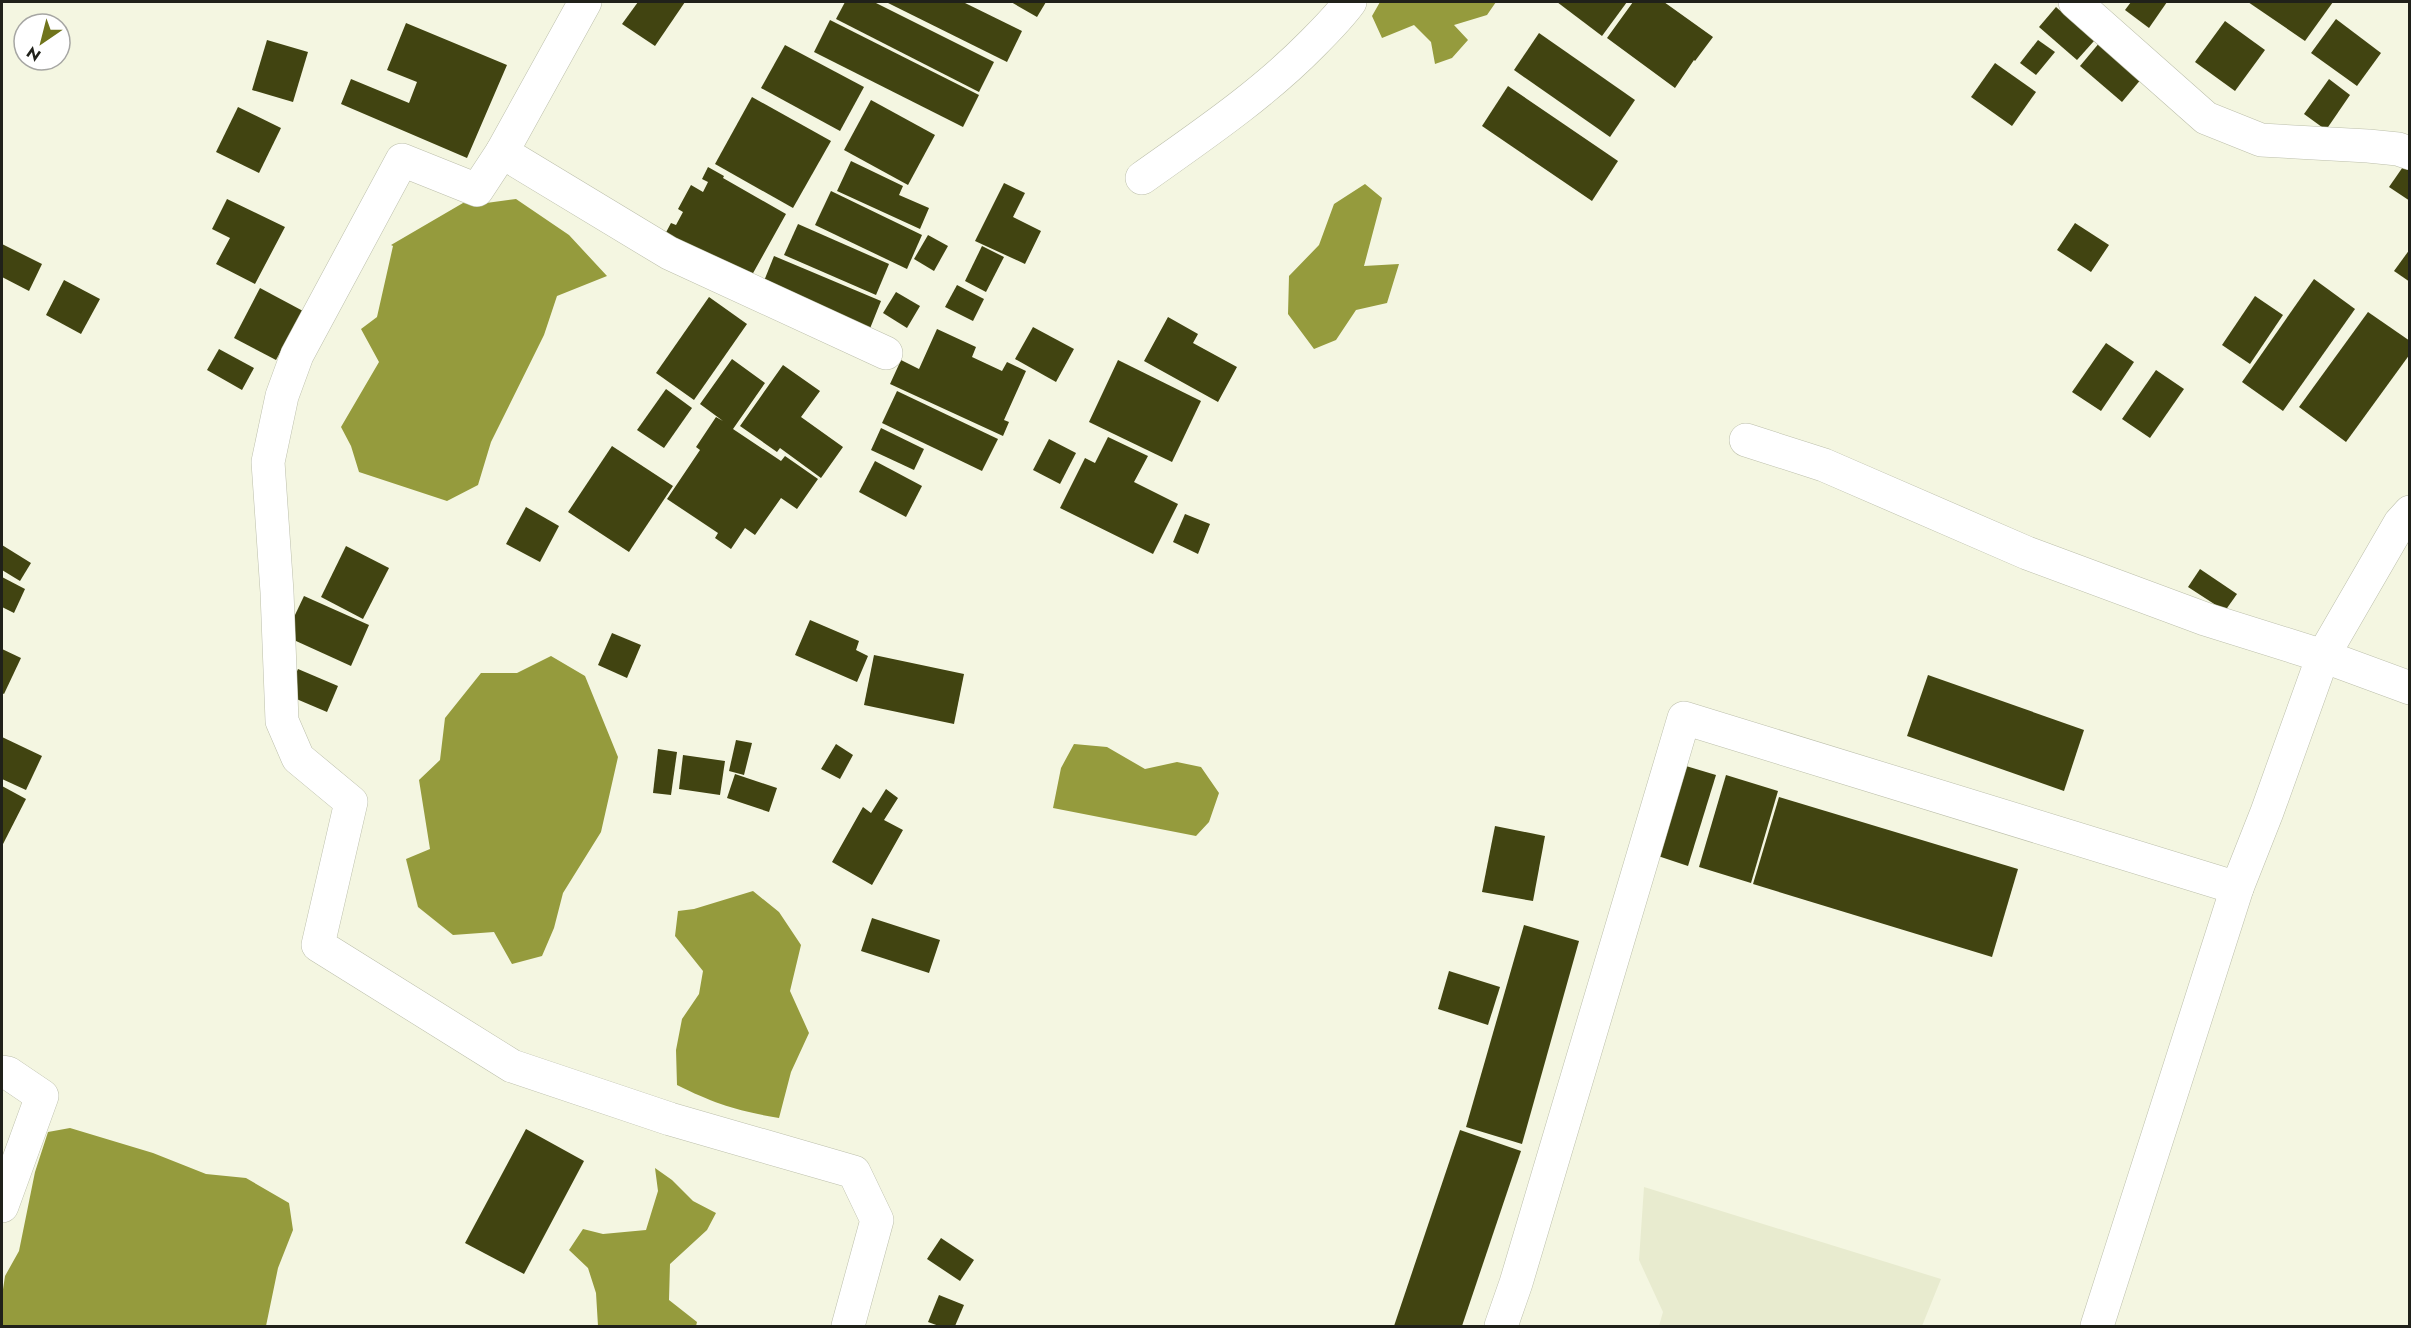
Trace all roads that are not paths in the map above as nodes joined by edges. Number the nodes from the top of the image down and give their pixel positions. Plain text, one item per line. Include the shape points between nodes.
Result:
1 (585, 2) edge
2 (1350, 2) edge
3 (2075, 2) edge
4 (502, 152) junction
5 (2409, 153) edge
6 (1142, 178) dead end
7 (886, 353) dead end
8 (1746, 440) dead end
9 (2409, 512) edge
10 (2323, 656) junction
11 (2409, 688) edge
12 (2237, 888) junction
13 (2, 1072) edge
14 (2, 1206) edge
15 (848, 1326) edge
16 (1501, 1326) edge
17 (2097, 1326) edge

1 - 4 street
2 - 6 street via 1284,72
3 - 5 street via 2206,118 2261,140 2368,146
4 - 7 street via 669,253
4 - 15 street via 477,190 402,160 297,355 280,407 268,462 282,721 298,758 351,802 318,945 512,1066 670,1119 855,1173 877,1220
8 - 10 street via 1824,465 2027,553 2205,619
9 - 10 street
10 - 11 street
10 - 12 street
12 - 16 street via 1684,718
12 - 17 street
13 - 14 street via 42,1096

